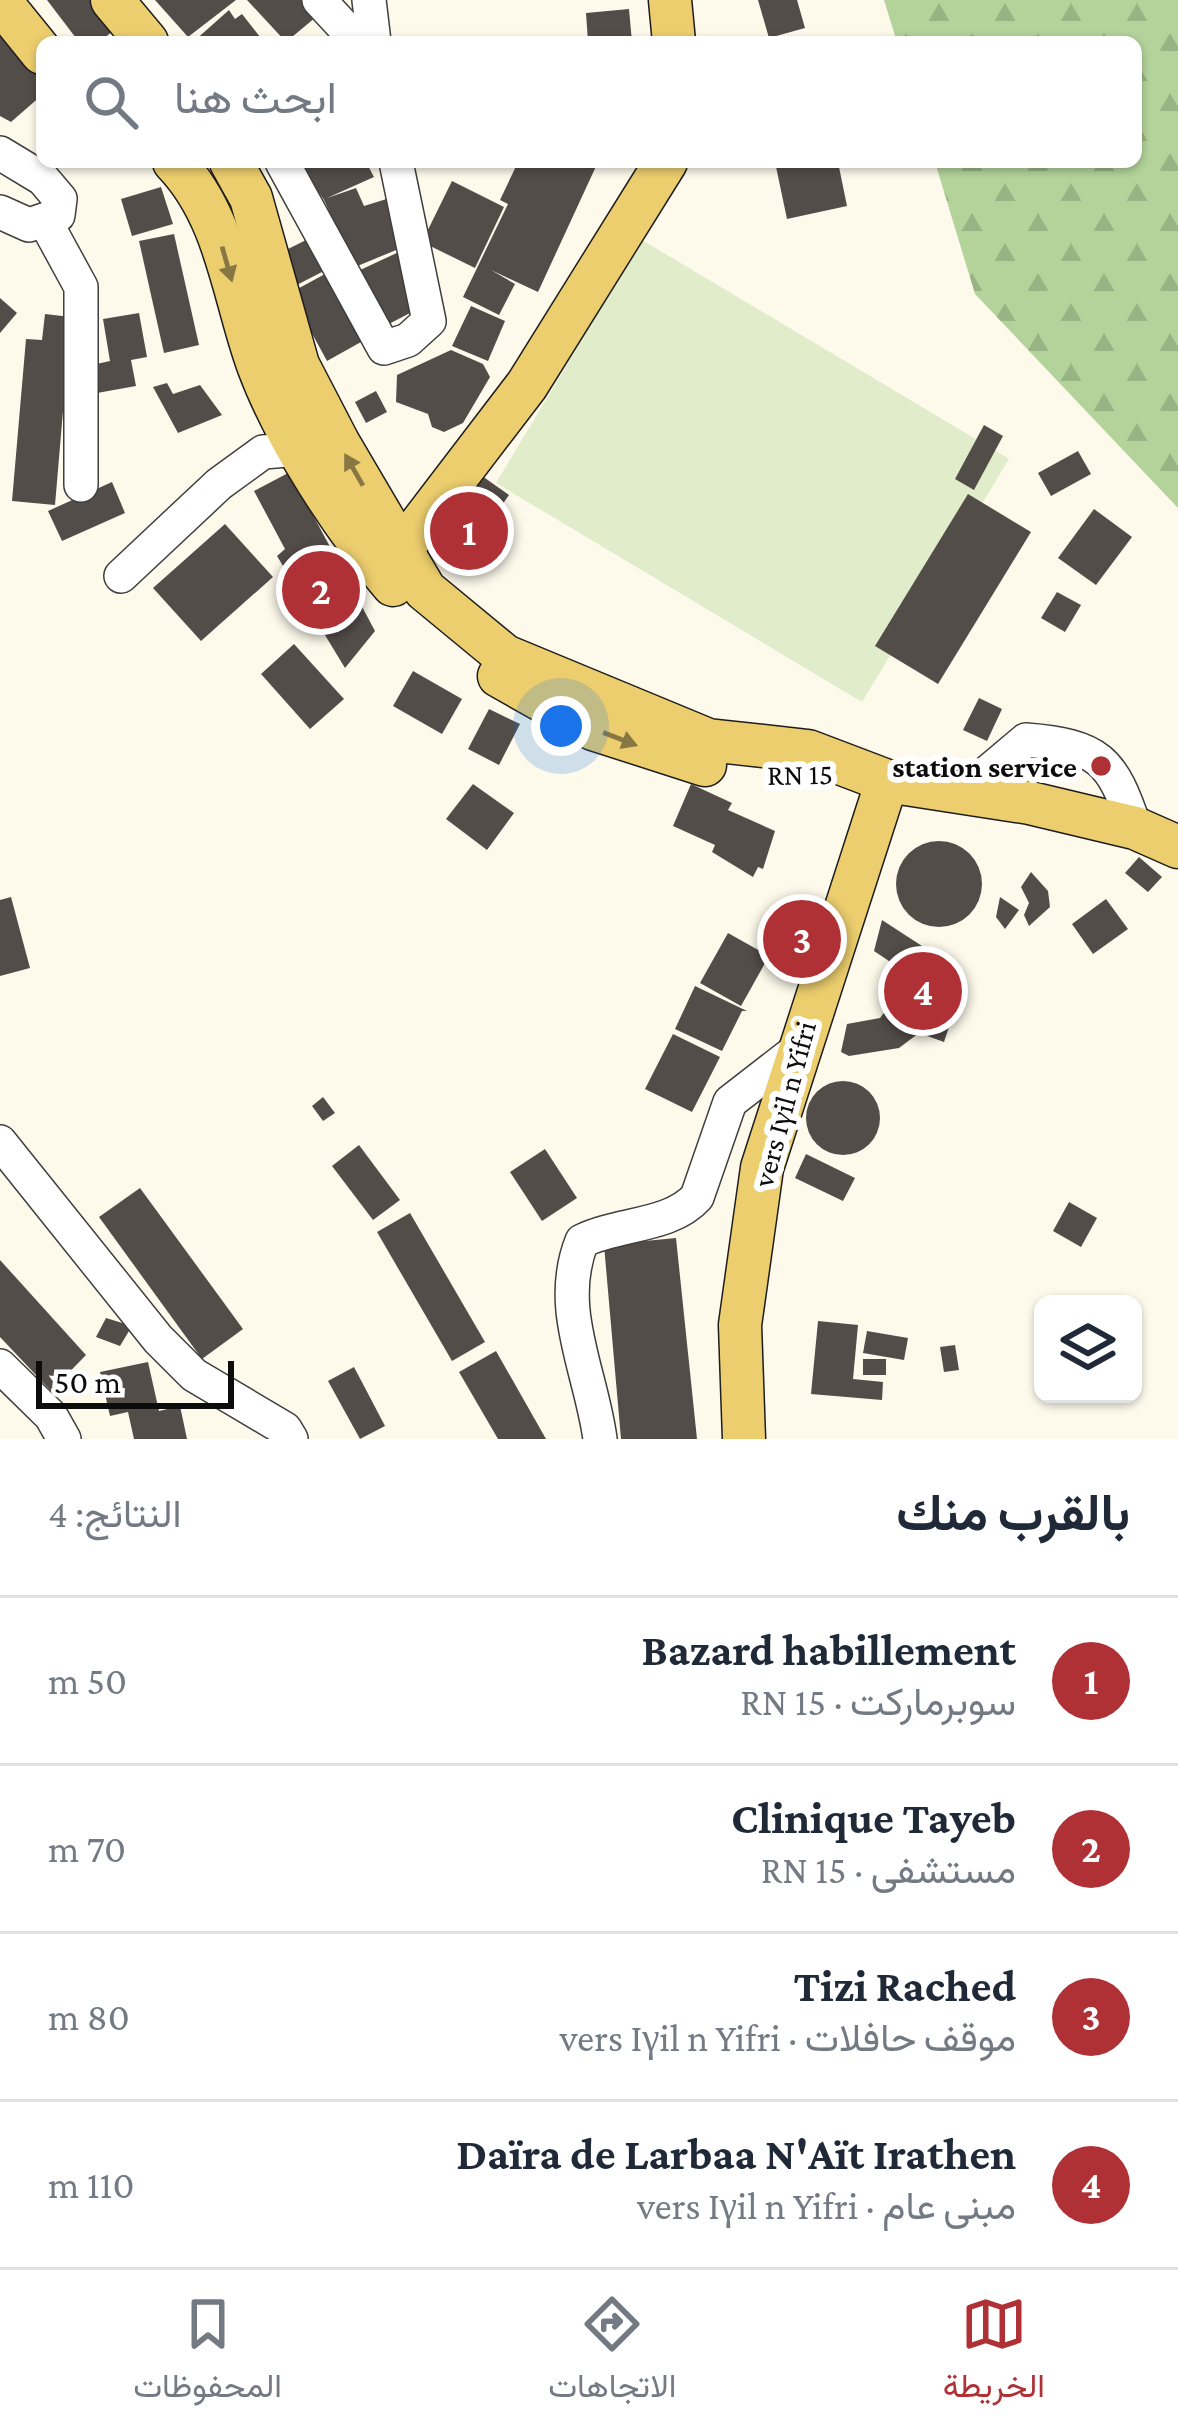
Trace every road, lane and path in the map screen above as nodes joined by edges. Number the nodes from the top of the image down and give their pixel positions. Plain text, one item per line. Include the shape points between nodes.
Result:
1 (112, 0) edge
2 (319, 0) edge
3 (369, 0) edge
4 (670, 0) edge
5 (0, 1) edge
6 (142, 36) edge
7 (352, 36) edge
8 (373, 36) edge
9 (673, 36) edge
10 (36, 46) edge
11 (0, 153) edge
12 (179, 168) edge
13 (234, 168) edge
14 (285, 168) edge
15 (397, 168) edge
16 (662, 168) edge
17 (0, 212) edge
18 (45, 221) junction
19 (300, 449) junction
20 (80, 485) dead end
21 (392, 562) junction
22 (121, 576) dead end
23 (874, 776) junction
24 (963, 793) junction
25 (1135, 827) junction
26 (1178, 847) edge
27 (796, 1051) junction
28 (0, 1142) edge
29 (0, 1366) edge
30 (64, 1439) edge
31 (291, 1439) edge
32 (600, 1439) edge
33 (744, 1439) edge

1 - 6 main road
2 - 7 street
3 - 8 street
4 - 9 main road
5 - 10 main road
11 - 18 street via 43,178 60,199 58,215
12 -> 19 main road, RN 15 via 205,202 264,380
21 -> 13 main road, RN 15 via 298,365 251,198
14 - 15 street via 384,348 428,321
16 - 21 main road via 527,386
17 - 18 street via 28,225
18 - 20 street via 81,287
19 - 21 main road, RN 15
19 - 22 street via 263,452 233,473
21 - 23 main road, RN 15 via 505,656 695,735 808,751
23 - 24 main road, RN 15
23 - 27 main road, vers Iγil n Yifri
24 - 25 main road, RN 15
24 - 25 street via 1026,740 1063,743 1096,754 1118,777
25 - 26 main road, RN 15
27 - 32 street via 730,1102 686,1210 582,1241 571,1270 571,1312
27 - 33 main road, vers Iγil n Yifri via 762,1168 740,1324
28 - 31 street via 182,1363
29 - 30 street

